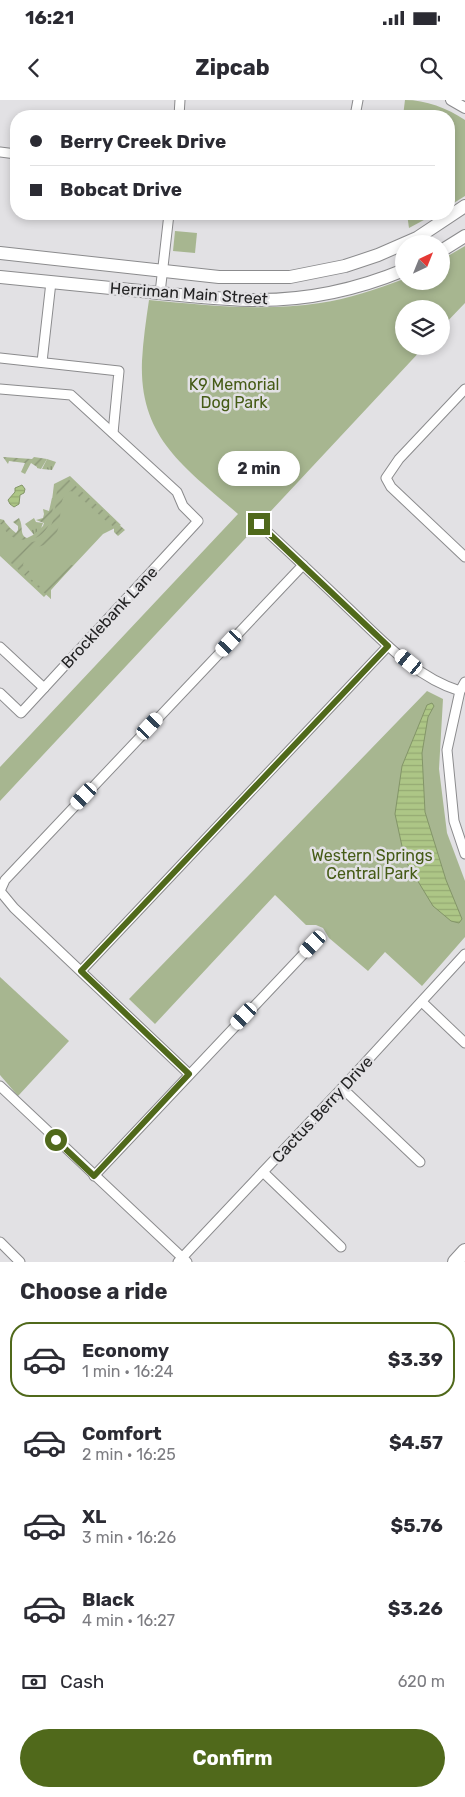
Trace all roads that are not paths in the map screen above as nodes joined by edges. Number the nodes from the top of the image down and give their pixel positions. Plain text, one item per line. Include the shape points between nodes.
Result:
1 (452, 100) edge
2 (465, 108) edge
3 (168, 220) edge
4 (444, 220) edge
5 (465, 236) edge
6 (450, 245) edge
7 (0, 253) edge
8 (162, 270) junction
9 (395, 273) edge
10 (0, 277) edge
11 (51, 282) junction
12 (160, 293) junction
13 (0, 358) edge
14 (42, 362) junction
15 (0, 389) edge
16 (465, 389) edge
17 (113, 433) junction
18 (259, 524) dead end
19 (465, 557) edge
20 (303, 565) junction
21 (388, 646) junction
22 (0, 647) edge
23 (465, 682) edge
24 (44, 688) junction
25 (460, 691) junction
26 (0, 694) edge
27 (465, 854) edge
28 (313, 944) dead end
29 (465, 954) edge
30 (81, 971) junction
31 (422, 1002) junction
32 (465, 1043) edge
33 (189, 1074) junction
34 (0, 1086) edge
35 (342, 1088) junction
36 (420, 1162) dead end
37 (263, 1172) junction
38 (94, 1176) junction
39 (0, 1242) edge
40 (341, 1247) dead end
41 (465, 1251) edge
42 (182, 1260) edge
43 (20, 1262) edge
44 (455, 1262) edge

1 - 2 street
3 - 8 street
4 - 8 main road, Herriman Main Street via 417,238 378,255 345,266 290,277 218,277
5 - 6 main road
7 - 8 main road, Herriman Main Street
8 - 12 street
9 - 12 main road, Herriman Main Street via 354,287 289,298 253,300
10 - 11 main road, Herriman Main Street
11 - 12 main road, Herriman Main Street
11 - 14 street
13 - 14 street
14 - 17 street via 119,371
15 - 17 street via 71,395
16 - 19 street via 399,459 386,478 391,487
17 - 24 street, Brocklebank Lane via 177,492 183,506 198,521
18 - 20 street
20 - 21 street
20 - 30 street via 5,880 0,891 14,908
21 - 25 street via 419,671
21 - 30 street
22 - 24 street
23 - 25 street
24 - 26 street, Brocklebank Lane via 21,713
25 - 27 street via 447,750 454,821
28 - 33 street
29 - 31 street, Cactus Berry Drive
30 - 33 street
31 - 32 street
31 - 35 street, Cactus Berry Drive
33 - 38 street
34 - 38 street
35 - 36 street
35 - 37 street, Cactus Berry Drive
37 - 40 street
37 - 42 street, Cactus Berry Drive
38 - 42 street
39 - 43 street
41 - 44 highway

